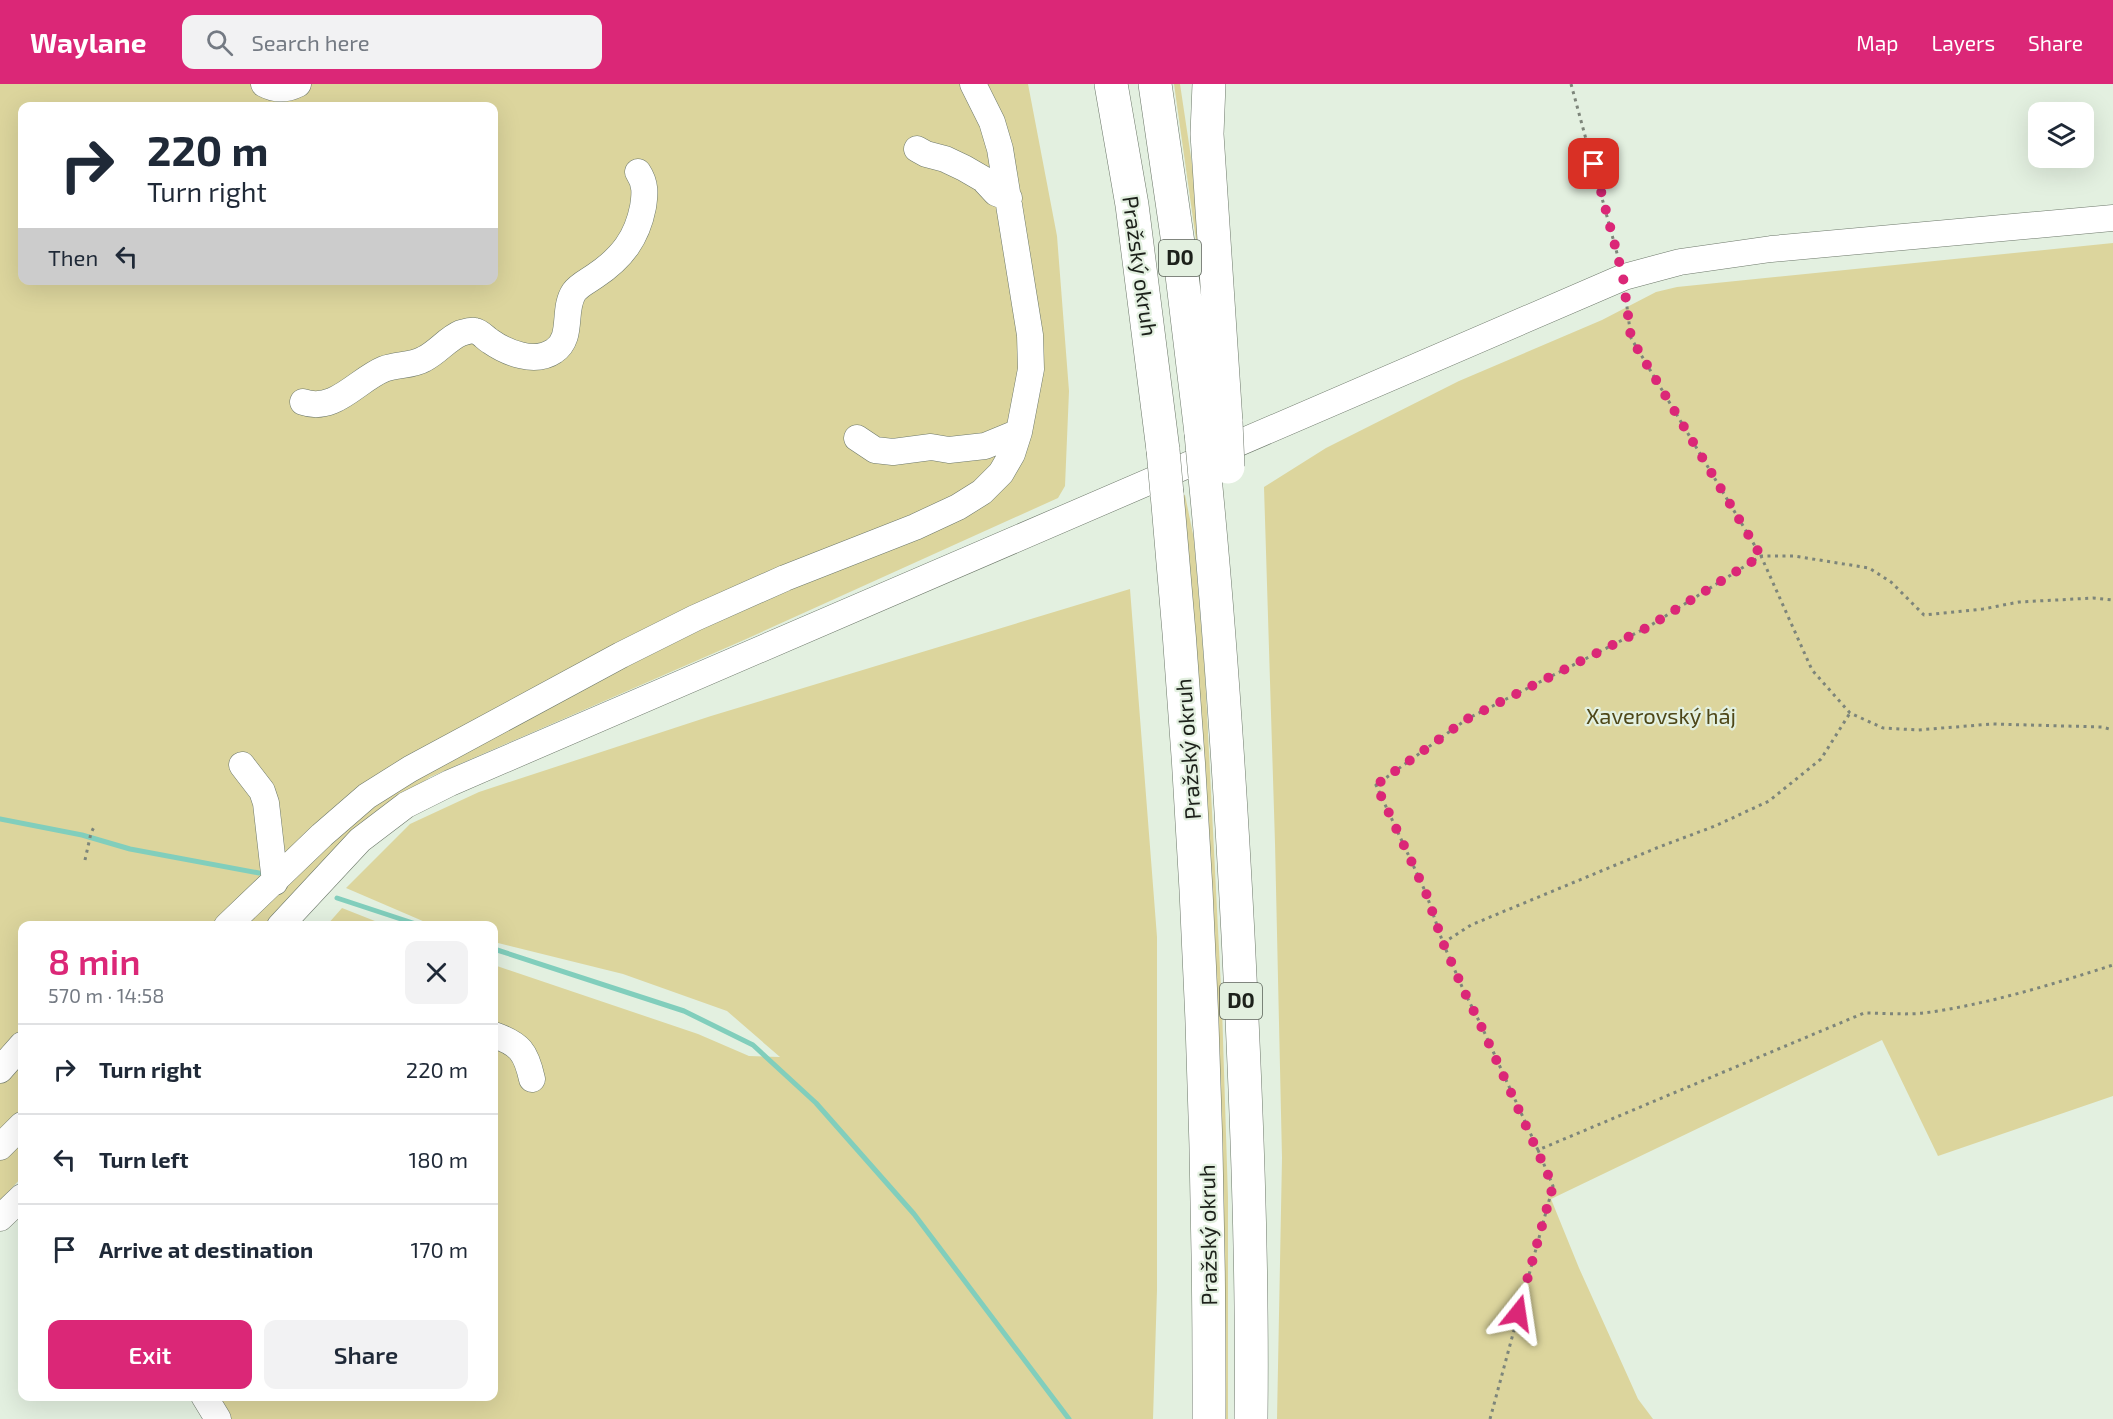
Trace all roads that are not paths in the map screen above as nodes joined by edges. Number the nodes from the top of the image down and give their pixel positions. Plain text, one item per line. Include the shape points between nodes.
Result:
1 (264, 84) edge
2 (298, 84) edge
3 (973, 84) edge
4 (1091, 84) edge
5 (1111, 84) edge
6 (1155, 84) edge
7 (1192, 84) edge
8 (1209, 84) edge
9 (917, 148) dead end
10 (638, 172) dead end
11 (1009, 198) junction
12 (1132, 205) junction
13 (2113, 218) edge
14 (303, 402) dead end
15 (1213, 428) junction
16 (1019, 432) junction
17 (857, 438) dead end
18 (242, 765) dead end
19 (275, 882) junction
20 (232, 921) edge
21 (285, 921) edge
22 (498, 1037) edge
23 (18, 1050) edge
24 (0, 1070) edge
25 (532, 1079) dead end
26 (18, 1129) edge
27 (0, 1147) edge
28 (18, 1201) edge
29 (0, 1218) edge
30 (207, 1401) edge
31 (218, 1419) edge
32 (1209, 1419) edge
33 (1251, 1419) edge

1 - 2 street via 286,89
3 - 11 street via 992,122
4 - 12 highway
5 - 12 highway, Pražský okruh / D0
6 - 15 highway, Pražský okruh / D0 via 1179,250
7 - 15 street via 1206,202
8 - 15 highway
9 - 11 street via 964,168 983,179 996,193
10 - 14 street via 645,197 633,239 620,256 575,290 568,305 566,336 554,351 537,356 516,354 474,331 466,332 425,359 381,370 338,398 318,404
11 - 16 street via 1030,335 1031,369
12 - 32 highway, Pražský okruh / D0, bridge via 1167,494 1186,713 1208,1182
13 - 21 street via 1771,249 1680,262 1623,277 450,783 406,805 360,840
15 - 33 highway, Pražský okruh / D0, bridge via 1246,1095
16 - 17 street via 985,446 949,450 875,450
16 - 19 street via 1001,473 982,492 958,507 695,618 430,758 367,796
18 - 19 street via 262,791 266,803
19 - 20 street
22 - 25 street via 521,1049
23 - 24 street
26 - 27 street
28 - 29 street
30 - 31 street

